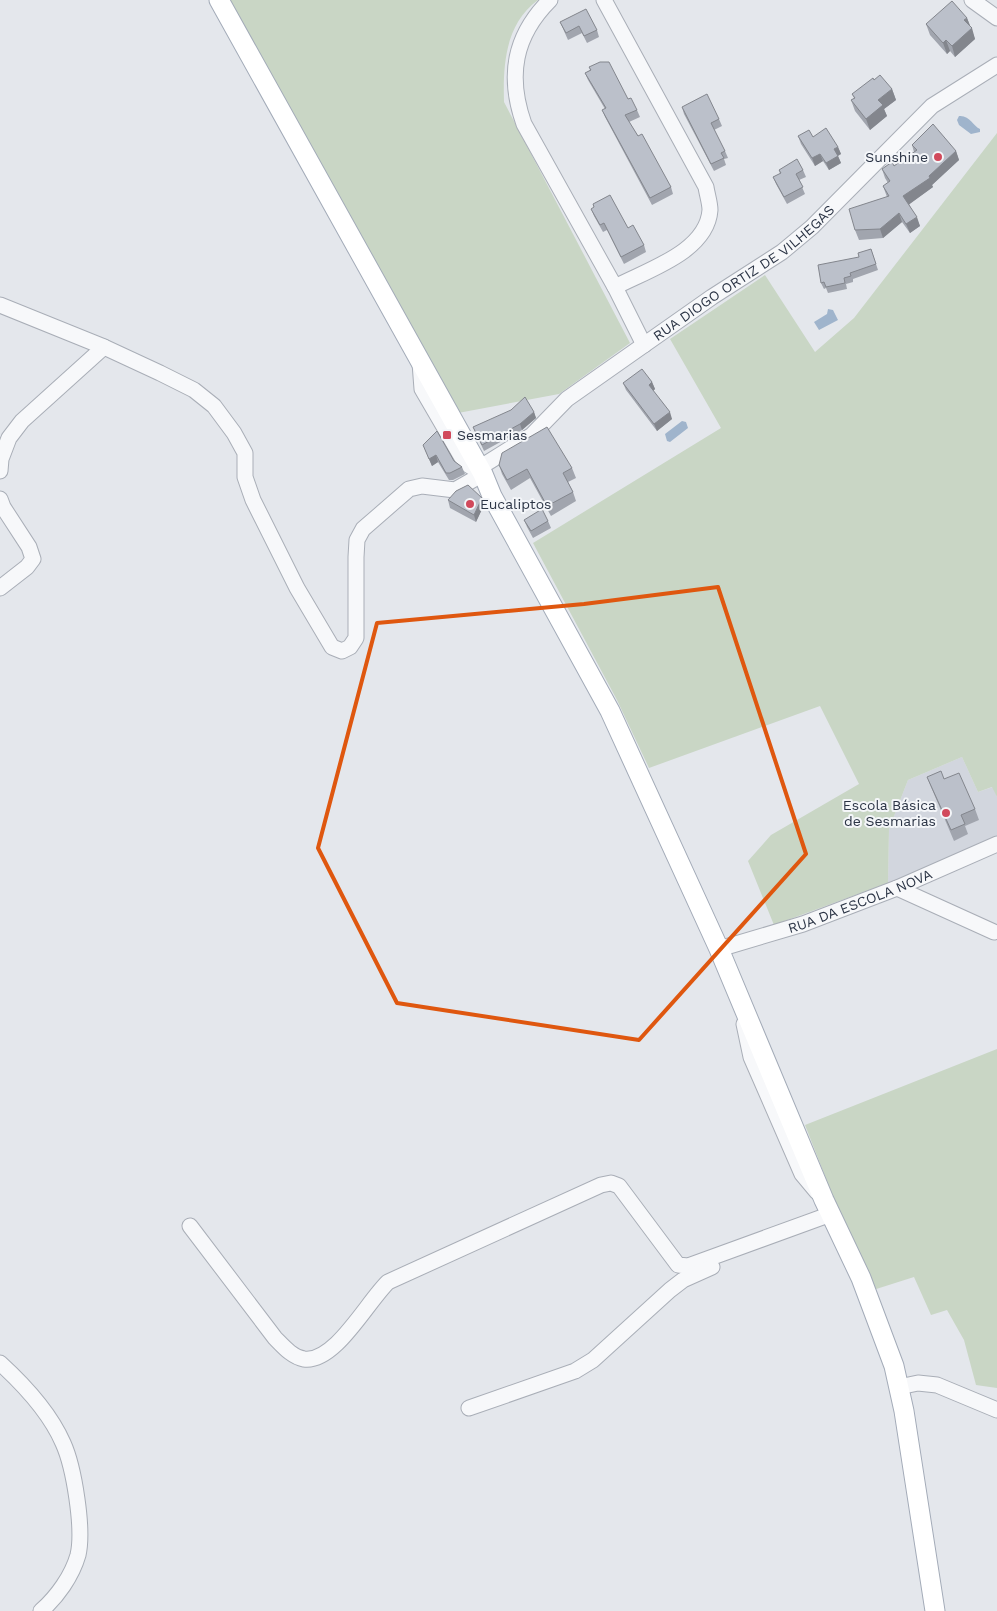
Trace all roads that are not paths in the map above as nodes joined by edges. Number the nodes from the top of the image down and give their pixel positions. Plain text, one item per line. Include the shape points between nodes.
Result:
1 (218, 0) edge
2 (550, 0) edge
3 (604, 0) edge
4 (972, 0) edge
5 (997, 18) edge
6 (997, 66) edge
7 (614, 287) junction
8 (0, 304) edge
9 (644, 345) junction
10 (104, 347) junction
11 (0, 471) edge
12 (481, 471) junction
13 (0, 500) edge
14 (0, 588) edge
15 (997, 844) edge
16 (897, 888) junction
17 (994, 932) dead end
18 (719, 948) junction
19 (830, 1212) junction
20 (190, 1226) dead end
21 (0, 1363) edge
22 (899, 1387) junction
23 (469, 1408) dead end
24 (997, 1410) edge
25 (41, 1611) edge
26 (935, 1611) edge

1 - 12 main road
2 - 7 street via 525,33 514,76 516,100 524,124
3 - 7 street via 706,187 710,210 703,234 686,250
4 - 5 street
6 - 9 street, RUA DIOGO ORTIZ DE VILHEGAS via 932,106 812,227 782,252
7 - 9 street
8 - 10 street
9 - 12 street, RUA DIOGO ORTIZ DE VILHEGAS via 567,399 532,435
10 - 11 street via 22,421 10,438
10 - 12 street, RUA DIOGO ORTIZ DE VILHEGAS via 194,390 214,406 245,453 245,477 253,500 297,588 332,647 342,651 350,648 356,638 356,557 357,540 362,529 409,489 422,486 455,490
12 - 18 main road via 610,711
13 - 14 street via 30,547 33,559
15 - 16 street, RUA DA ESCOLA NOVA
16 - 17 street
16 - 18 street, RUA DA ESCOLA NOVA via 803,924
18 - 19 main road
19 - 20 street via 688,1266 678,1265 619,1186 611,1183 601,1185 388,1282 334,1347 321,1356 304,1359 290,1352 276,1338
19 - 22 main road via 861,1278
19 - 23 street via 683,1280 593,1360 575,1371
21 - 25 street via 27,1387 63,1443 78,1500 78,1554 66,1582
22 - 24 street via 918,1383 937,1385
22 - 26 main road

